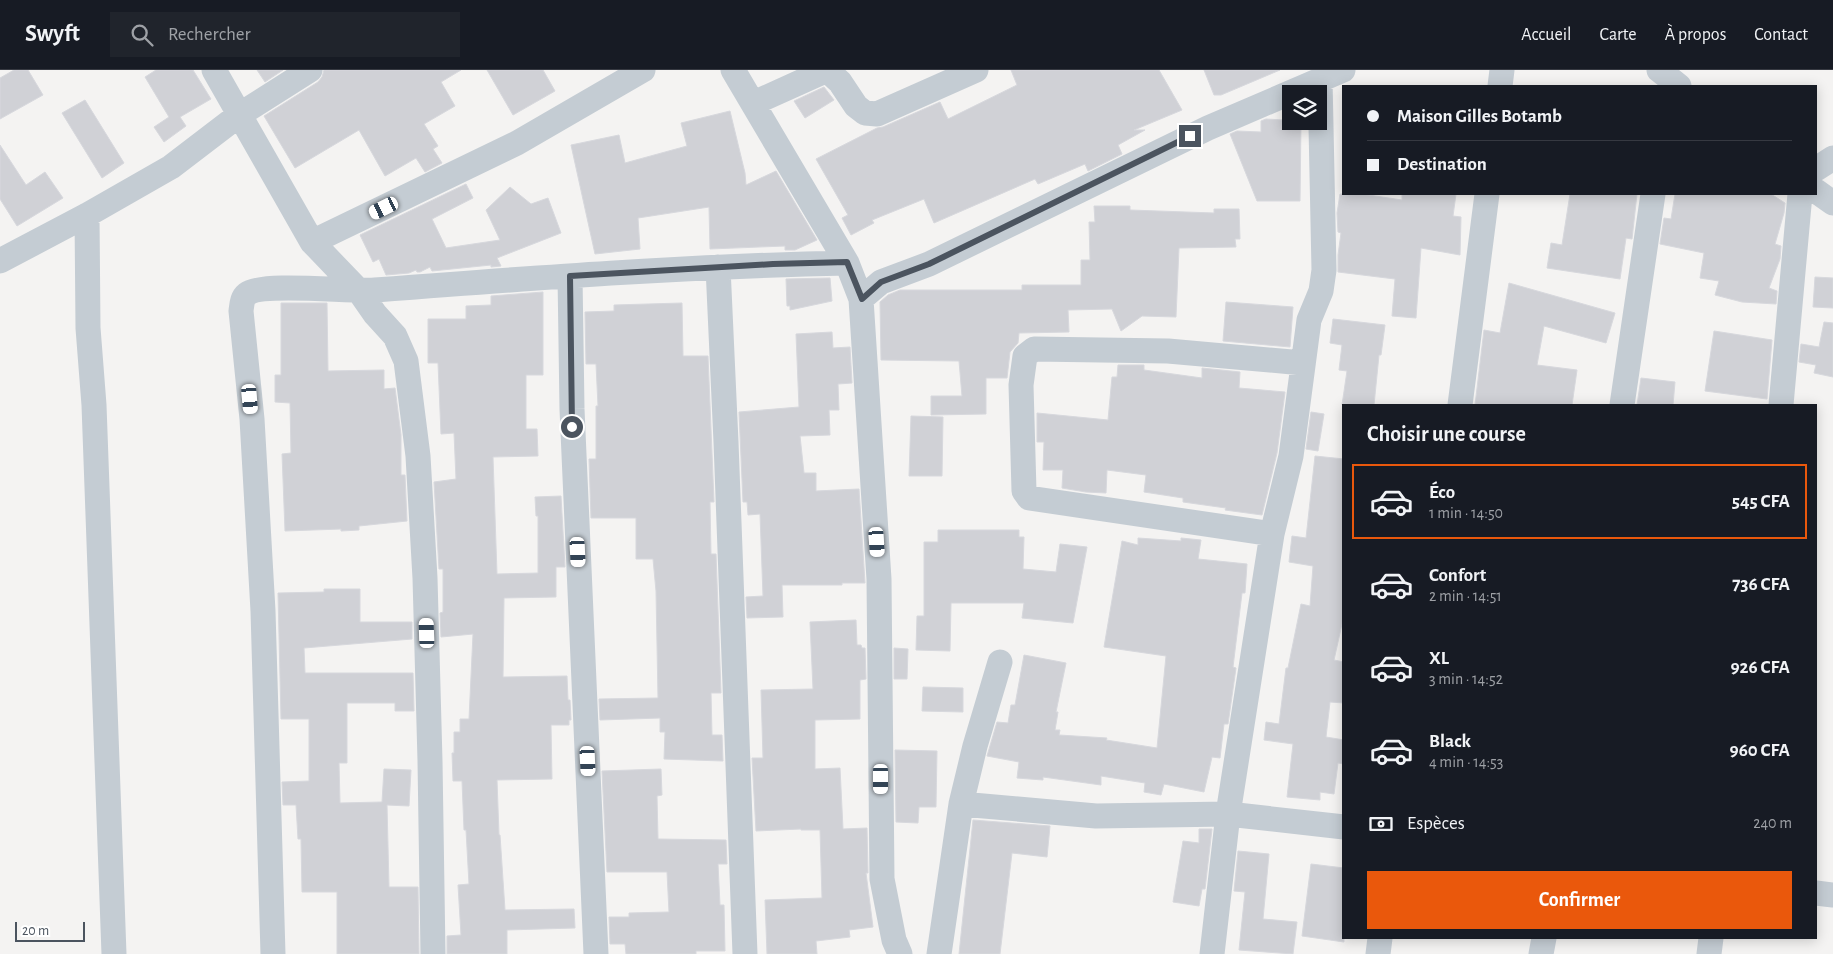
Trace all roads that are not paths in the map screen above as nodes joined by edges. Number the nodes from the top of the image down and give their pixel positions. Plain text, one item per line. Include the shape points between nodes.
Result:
1 (214, 70) edge
2 (310, 70) edge
3 (644, 70) edge
4 (733, 70) edge
5 (976, 70) edge
6 (1343, 70) edge
7 (1502, 70) edge
8 (1320, 79) junction
9 (1500, 85) edge
10 (754, 102) junction
11 (239, 115) junction
12 (1833, 158) edge
13 (1817, 168) edge
14 (1817, 192) edge
15 (1487, 195) edge
16 (1653, 195) edge
17 (1800, 195) edge
18 (1833, 203) edge
19 (87, 215) junction
20 (312, 242) junction
21 (0, 260) edge
22 (847, 262) junction
23 (718, 267) junction
24 (570, 276) junction
25 (359, 291) junction
26 (862, 299) junction
27 (1303, 363) junction
28 (1460, 404) edge
29 (1622, 404) edge
30 (1781, 404) edge
31 (1272, 534) junction
32 (1000, 662) dead end
33 (961, 804) junction
34 (1228, 814) junction
35 (1342, 827) edge
36 (1817, 892) edge
37 (1833, 895) edge
38 (1380, 939) edge
39 (1544, 939) edge
40 (1711, 939) edge
41 (114, 954) edge
42 (273, 954) edge
43 (433, 954) edge
44 (596, 954) edge
45 (745, 954) edge
46 (900, 954) edge
47 (939, 954) edge
48 (1212, 954) edge
49 (1378, 954) edge
50 (1541, 954) edge
51 (1709, 954) edge

1 - 11 street
2 - 11 street
3 - 20 street via 516,143
4 - 10 street
5 - 10 street via 877,114 865,113 856,106 840,82 827,70
6 - 8 street
7 - 9 street
8 - 26 street via 1208,128 929,264 881,282
8 - 27 street via 1324,270 1321,291 1309,320
10 - 22 street
11 - 19 street via 171,168
11 - 20 street
12 - 13 street
14 - 18 street
15 - 28 street
16 - 29 street
17 - 30 street
19 - 21 street
19 - 41 street via 88,328 94,405
20 - 25 street
22 - 23 street
22 - 26 street
23 - 24 street
23 - 45 street
24 - 25 street
24 - 44 street via 572,409
25 - 42 street via 269,288 248,293 242,300 263,611
25 - 43 street via 395,336 406,361 418,456 425,578
26 - 46 street via 879,579 882,879 894,940
27 - 31 street via 1291,456
27 - 31 street via 1168,351 1034,349 1025,356 1020,385 1024,490 1029,498
31 - 34 street
32 - 33 street
33 - 34 street via 1096,816
33 - 47 street
34 - 35 street
34 - 48 street
36 - 37 street
38 - 49 street
39 - 50 street
40 - 51 street

